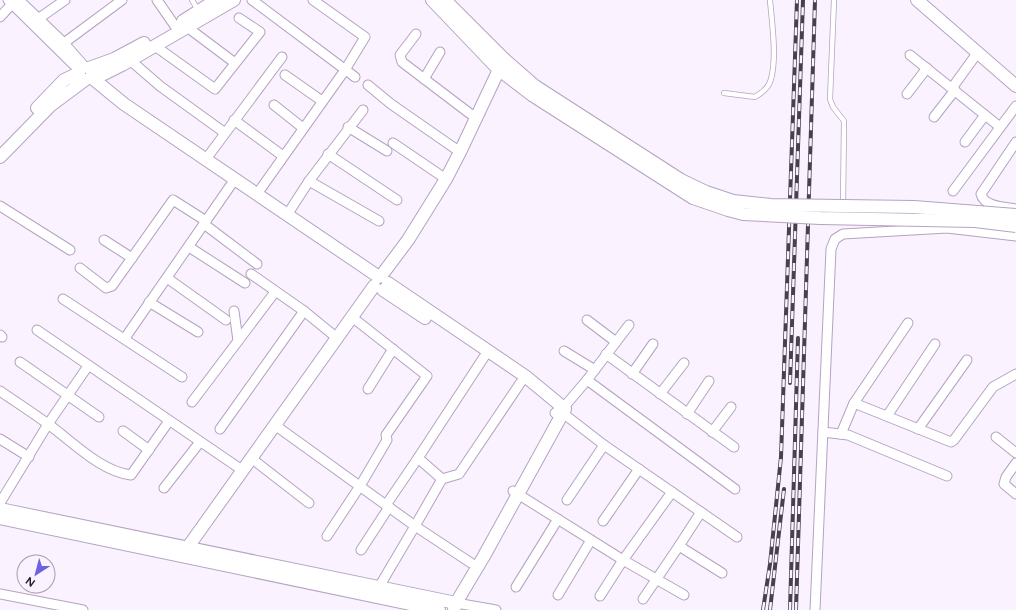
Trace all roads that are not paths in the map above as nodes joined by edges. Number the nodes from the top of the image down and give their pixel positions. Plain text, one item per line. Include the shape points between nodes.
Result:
1 (65, 0) edge
2 (122, 0) edge
3 (157, 0) edge
4 (192, 0) edge
5 (216, 0) edge
6 (234, 0) edge
7 (252, 0) edge
8 (314, 0) edge
9 (432, 0) edge
10 (445, 0) edge
11 (770, 0) edge
12 (834, 0) edge
13 (917, 0) edge
14 (13, 1) edge
15 (198, 10) junction
16 (0, 17) edge
17 (239, 18) dead end
18 (38, 19) junction
19 (181, 27) junction
20 (416, 34) dead end
21 (64, 43) junction
22 (155, 46) junction
23 (440, 52) dead end
24 (978, 52) junction
25 (910, 55) dead end
26 (282, 57) dead end
27 (130, 60) junction
28 (236, 63) junction
29 (501, 64) junction
30 (927, 68) junction
31 (345, 70) junction
32 (86, 74) junction
33 (285, 75) dead end
34 (355, 77) dead end
35 (424, 78) junction
36 (368, 85) dead end
37 (1016, 86) edge
38 (953, 89) junction
39 (533, 91) junction
40 (724, 93) dead end
41 (907, 94) dead end
42 (322, 102) junction
43 (274, 105) dead end
44 (1016, 106) edge
45 (363, 110) dead end
46 (985, 115) junction
47 (934, 117) dead end
48 (476, 119) junction
49 (234, 120) junction
50 (348, 127) junction
51 (1000, 127) junction
52 (303, 128) junction
53 (225, 134) junction
54 (965, 142) dead end
55 (1016, 142) edge
56 (393, 143) dead end
57 (0, 146) edge
58 (387, 151) dead end
59 (460, 152) junction
60 (328, 154) junction
61 (283, 156) junction
62 (0, 157) edge
63 (206, 159) junction
64 (446, 179) junction
65 (309, 181) junction
66 (233, 182) junction
67 (953, 191) dead end
68 (257, 194) junction
69 (397, 200) dead end
70 (0, 206) edge
71 (1016, 210) edge
72 (287, 215) junction
73 (379, 221) dead end
74 (205, 223) junction
75 (1016, 226) edge
76 (843, 234) junction
77 (1016, 236) edge
78 (104, 240) dead end
79 (189, 247) junction
80 (70, 250) dead end
81 (132, 258) junction
82 (257, 264) dead end
83 (80, 268) dead end
84 (251, 274) dead end
85 (167, 278) junction
86 (382, 281) junction
87 (245, 283) dead end
88 (275, 292) junction
89 (63, 299) dead end
90 (149, 302) junction
91 (234, 311) dead end
92 (304, 311) junction
93 (226, 320) dead end
94 (586, 320) dead end
95 (357, 321) junction
96 (908, 323) dead end
97 (629, 325) dead end
98 (38, 330) dead end
99 (198, 332) dead end
100 (125, 338) junction
101 (336, 338) junction
102 (238, 341) junction
103 (616, 342) junction
104 (653, 344) dead end
105 (935, 344) dead end
106 (393, 349) junction
107 (564, 350) dead end
108 (606, 354) junction
109 (484, 357) junction
110 (967, 360) dead end
111 (20, 362) dead end
112 (684, 363) dead end
113 (88, 366) junction
114 (595, 370) junction
115 (632, 374) junction
116 (1016, 374) edge
117 (182, 377) dead end
118 (587, 380) junction
119 (709, 381) dead end
120 (521, 382) junction
121 (368, 389) dead end
122 (0, 391) edge
123 (660, 394) junction
124 (68, 395) junction
125 (192, 402) dead end
126 (854, 403) junction
127 (731, 408) dead end
128 (561, 411) junction
129 (687, 414) junction
130 (887, 416) junction
131 (99, 417) dead end
132 (169, 421) junction
133 (48, 424) junction
134 (279, 428) junction
135 (220, 429) dead end
136 (918, 429) junction
137 (123, 431) dead end
138 (712, 432) junction
139 (823, 432) junction
140 (841, 434) junction
141 (996, 437) dead end
142 (0, 439) edge
143 (200, 442) junction
144 (604, 445) junction
145 (734, 447) dead end
146 (149, 450) junction
147 (1016, 453) edge
148 (29, 457) junction
149 (418, 458) junction
150 (253, 460) junction
151 (1016, 463) edge
152 (639, 469) junction
153 (242, 470) junction
154 (947, 476) dead end
155 (442, 479) junction
156 (360, 486) junction
157 (164, 488) dead end
158 (735, 489) dead end
159 (516, 492) junction
160 (672, 492) junction
161 (1016, 494) edge
162 (567, 500) dead end
163 (0, 502) edge
164 (309, 503) dead end
165 (388, 506) junction
166 (0, 509) edge
167 (701, 512) junction
168 (0, 518) edge
169 (558, 519) junction
170 (603, 521) dead end
171 (415, 526) junction
172 (327, 536) dead end
173 (737, 537) dead end
174 (591, 540) junction
175 (679, 546) junction
176 (361, 550) dead end
177 (187, 552) junction
178 (623, 560) junction
179 (471, 563) junction
180 (722, 573) dead end
181 (656, 579) junction
182 (516, 587) dead end
183 (376, 592) junction
184 (0, 594) edge
185 (558, 595) dead end
186 (684, 595) dead end
187 (600, 596) dead end
188 (644, 599) dead end
189 (448, 607) edge
190 (83, 610) edge
191 (496, 610) edge
192 (815, 610) edge

1 - 18 street
2 - 21 street
3 - 19 street
4 - 15 lane
5 - 15 street
6 - 19 street
7 - 31 street
8 - 31 street via 365,37
9 - 29 street
10 - 29 street
11 - 40 lane via 773,59 771,79 765,90 755,97
12 - 76 lane via 830,100 844,121
13 - 24 street
14 - 16 street
14 - 18 street
14 - 32 street
15 - 19 street
17 - 28 street via 260,32
18 - 21 street
19 - 22 street
19 - 28 street
19 - 32 street
20 - 35 street via 400,58
21 - 32 street
22 - 27 street
22 - 28 street via 215,89
23 - 35 street
24 - 37 street
24 - 38 street
25 - 30 street
26 - 49 street
27 - 32 street via 104,74
27 - 53 street via 160,86
29 - 39 street
29 - 48 street
30 - 38 street
30 - 41 street
31 - 34 street
31 - 42 street
32 - 57 street via 64,80
32 - 62 street
32 - 63 street via 124,104
32 - 66 street via 120,109
33 - 42 street
35 - 48 street
36 - 59 street
38 - 46 street
38 - 47 street
39 - 71 street, bridge via 681,180 733,201 771,205
39 - 75 street, bridge via 692,198 728,210 743,214 975,221
42 - 52 street
43 - 52 street
44 - 51 street
45 - 50 street
46 - 51 street
46 - 54 street
48 - 59 street
49 - 53 street
49 - 61 street
50 - 58 street
50 - 60 street
51 - 67 street
52 - 61 street
53 - 63 street
55 - 71 street via 981,194 983,199 996,206
56 - 64 street
59 - 64 street
60 - 65 street
60 - 69 street
61 - 68 street
63 - 66 street
64 - 86 street
65 - 72 street
65 - 73 street
66 - 68 street
66 - 74 street
66 - 86 street
68 - 72 street
70 - 80 street
72 - 86 street
74 - 79 street
74 - 81 street via 173,200
74 - 82 street
76 - 77 street via 947,228
76 - 139 street via 835,239 832,249
78 - 81 street
79 - 85 street
79 - 87 street
81 - 83 street via 109,288
84 - 88 street
85 - 90 street
85 - 93 street
86 - 95 street
86 - 101 street
86 - 109 street
86 - 128 street via 525,376
88 - 92 street
88 - 102 street
89 - 100 street
90 - 99 street
90 - 100 street
91 - 102 street
92 - 101 street
92 - 135 street
94 - 103 street
95 - 106 street
95 - 134 street
96 - 126 street
97 - 103 street
98 - 113 street
100 - 117 street
101 - 150 street
102 - 125 street
103 - 108 street
104 - 115 street
105 - 130 street
106 - 121 street
106 - 156 street via 427,376 386,435 387,440
107 - 114 street
108 - 114 street
108 - 115 street
109 - 120 street
109 - 149 street
110 - 136 street
111 - 124 street
112 - 123 street
113 - 124 street
113 - 132 street
114 - 118 street
115 - 123 street
116 - 136 street via 993,387 953,441
118 - 128 street
118 - 158 street
119 - 129 street
120 - 128 street
120 - 155 street via 459,474
122 - 133 street
123 - 129 street
124 - 131 street
124 - 133 street
126 - 130 street
126 - 140 street
127 - 138 street
128 - 144 street
128 - 159 street
129 - 138 street
130 - 136 street
132 - 143 street
132 - 146 street
133 - 146 street via 98,462 122,474 131,475
133 - 148 street
134 - 150 street
134 - 156 street
137 - 146 street
138 - 145 street
139 - 140 street
139 - 192 street
140 - 154 street
141 - 147 street
142 - 148 street
143 - 153 street
143 - 157 street
144 - 152 street
144 - 162 street
148 - 163 street
149 - 155 street
149 - 165 street
150 - 153 street
150 - 164 street
150 - 177 street
151 - 161 street via 1004,484
152 - 160 street
152 - 170 street
153 - 177 street
155 - 171 street
156 - 165 street
156 - 172 street
159 - 169 street
159 - 179 street
159 - 189 street
160 - 167 street
160 - 178 street
165 - 171 street
165 - 176 street
166 - 177 street
167 - 173 street
167 - 175 street
168 - 177 street
169 - 174 street
169 - 182 street
171 - 179 street
171 - 183 street
174 - 178 street
174 - 185 street
175 - 180 street
175 - 181 street
177 - 183 street
178 - 181 street
178 - 187 street
179 - 189 street
181 - 186 street
181 - 188 street
183 - 189 street
184 - 190 street
189 - 191 street

